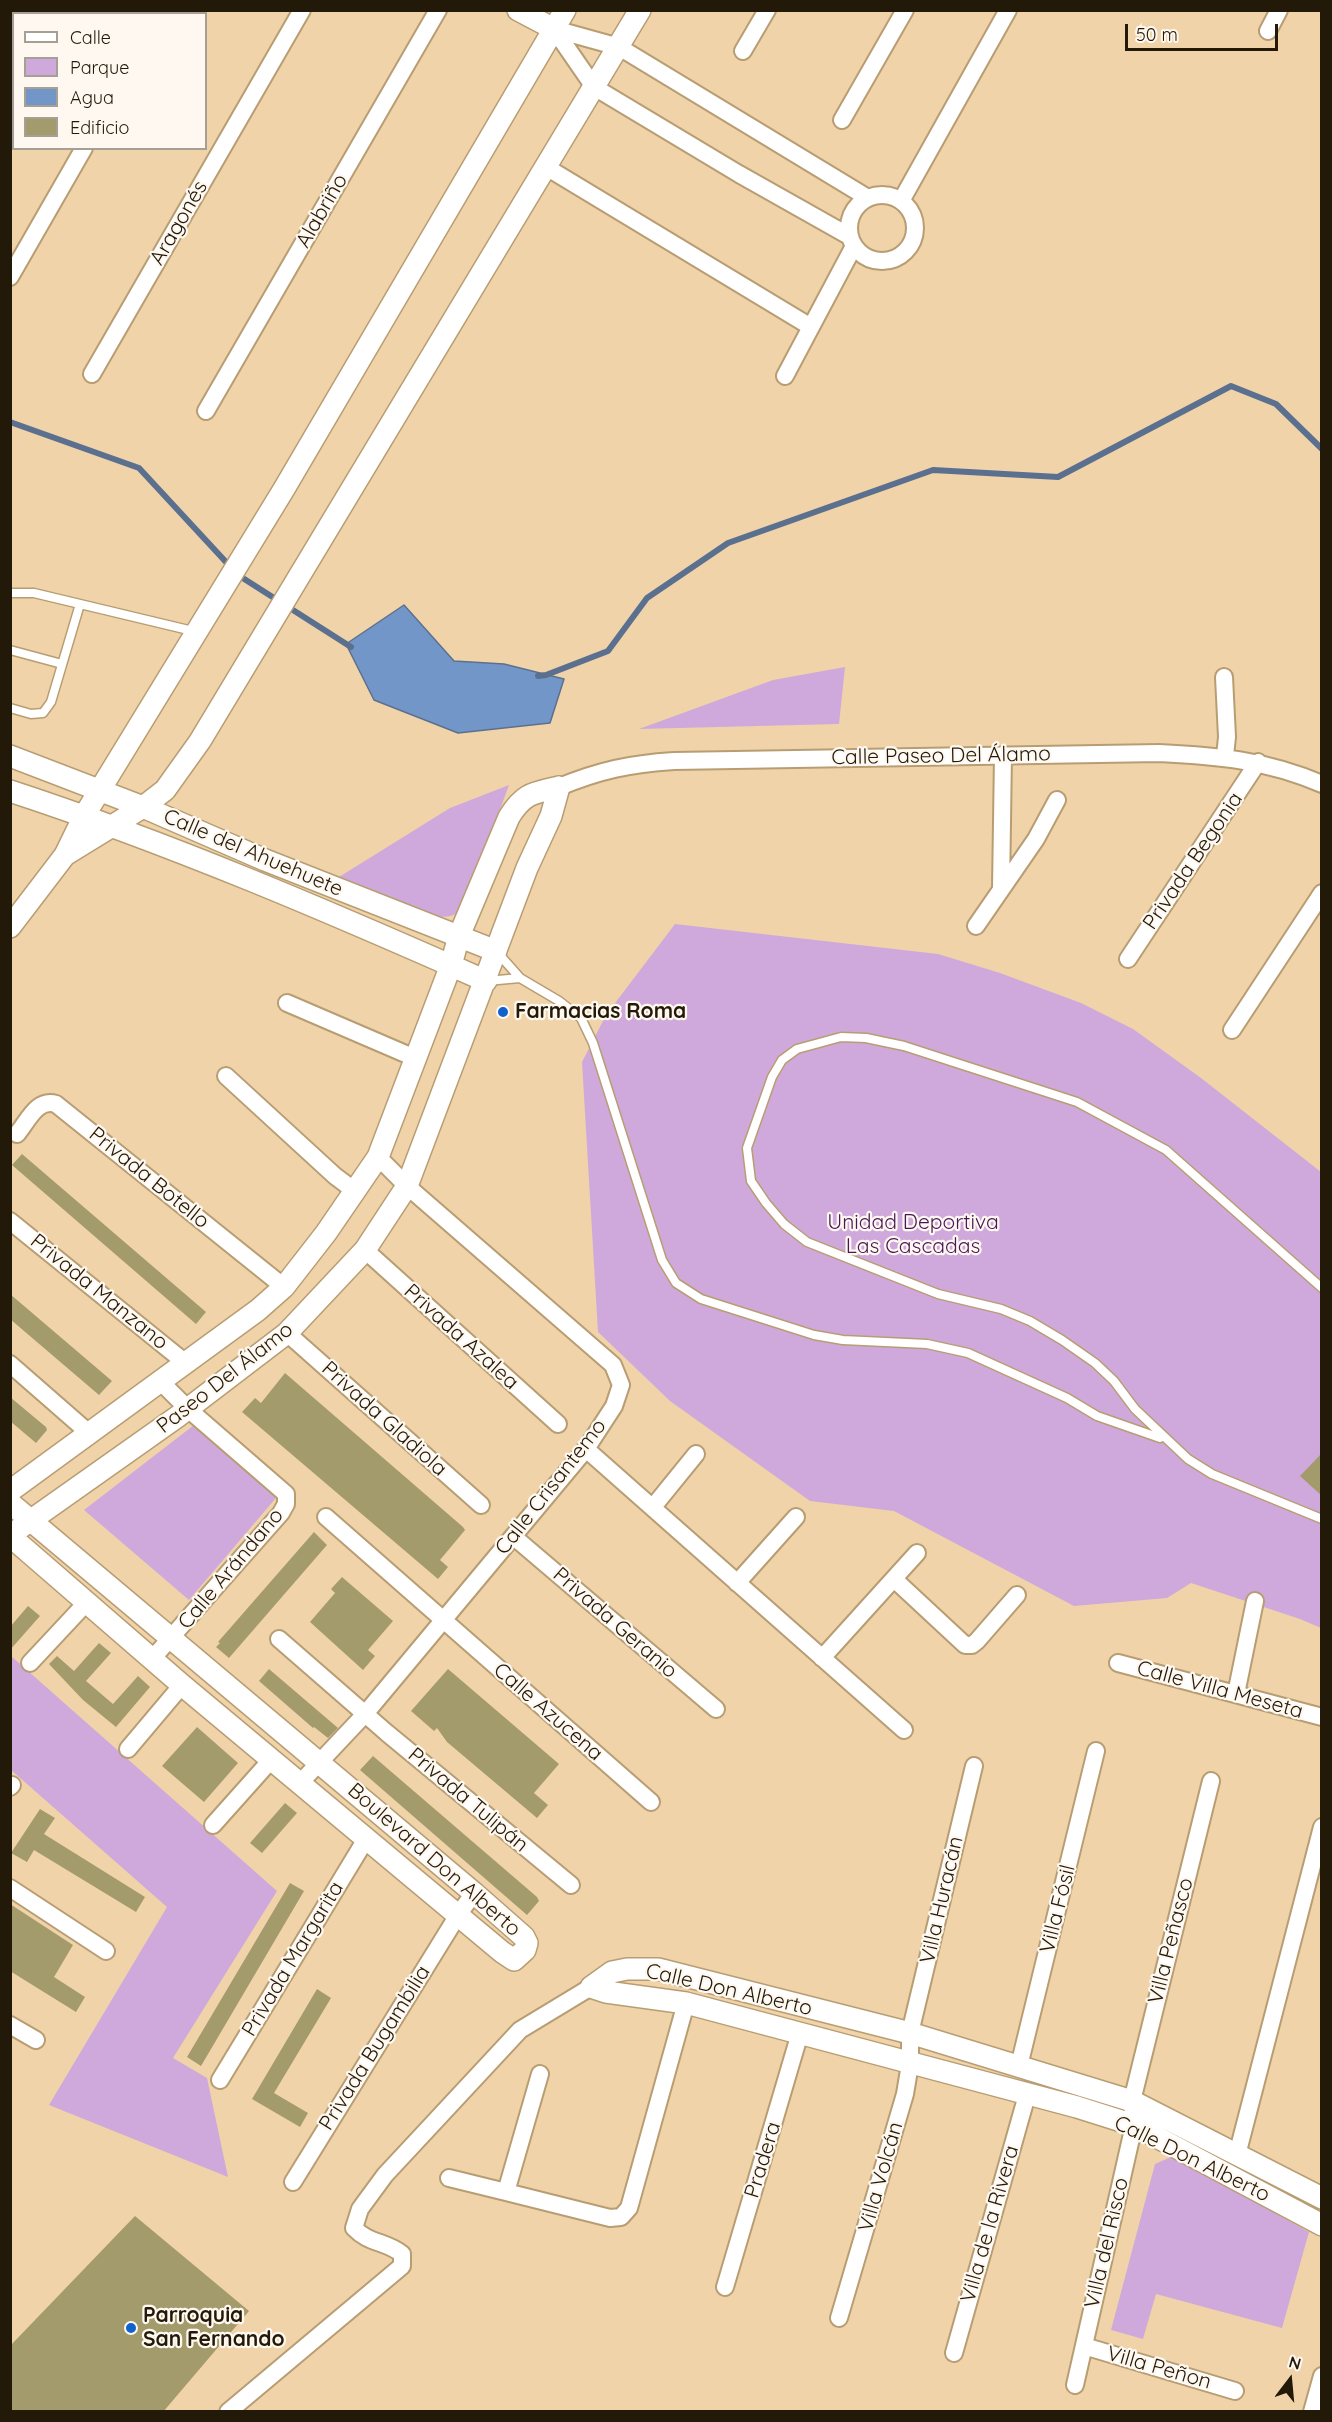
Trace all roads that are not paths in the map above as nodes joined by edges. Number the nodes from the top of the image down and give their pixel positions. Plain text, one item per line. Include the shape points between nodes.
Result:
1 (302, 10) edge
2 (438, 10) edge
3 (518, 10) edge
4 (565, 10) edge
5 (640, 10) edge
6 (767, 10) edge
7 (905, 10) edge
8 (1008, 10) edge
9 (1279, 10) edge
10 (554, 29) junction
11 (1268, 31) dead end
12 (619, 47) junction
13 (743, 51) dead end
14 (594, 87) junction
15 (842, 120) dead end
16 (83, 150) edge
17 (546, 166) junction
18 (868, 198) junction
19 (901, 201) junction
20 (852, 241) junction
21 (10, 278) edge
22 (811, 327) junction
23 (92, 374) dead end
24 (785, 376) dead end
25 (206, 411) dead end
26 (10, 593) edge
27 (80, 604) junction
28 (197, 632) junction
29 (10, 650) edge
30 (62, 664) junction
31 (1224, 677) dead end
32 (10, 708) edge
33 (1003, 755) junction
34 (10, 756) edge
35 (1225, 756) junction
36 (1258, 762) junction
37 (1322, 784) edge
38 (559, 787) junction
39 (10, 791) edge
40 (100, 791) junction
41 (1057, 800) dead end
42 (143, 807) junction
43 (84, 816) junction
44 (111, 825) junction
45 (65, 855) junction
46 (1001, 889) junction
47 (1322, 893) edge
48 (976, 926) dead end
49 (10, 927) edge
50 (459, 936) junction
51 (496, 951) junction
52 (1128, 959) dead end
53 (451, 965) junction
54 (520, 978) junction
55 (486, 981) junction
56 (288, 1003) dead end
57 (1232, 1030) dead end
58 (415, 1058) junction
59 (226, 1076) dead end
60 (17, 1134) dead end
61 (378, 1157) junction
62 (407, 1186) junction
63 (355, 1191) junction
64 (10, 1221) edge
65 (364, 1250) junction
66 (284, 1287) junction
67 (1322, 1288) edge
68 (287, 1333) junction
69 (10, 1364) edge
70 (187, 1364) junction
71 (161, 1382) junction
72 (188, 1409) junction
73 (558, 1424) dead end
74 (89, 1433) junction
75 (1164, 1439) junction
76 (586, 1449) junction
77 (696, 1454) dead end
78 (10, 1491) edge
79 (10, 1503) edge
80 (481, 1505) dead end
81 (653, 1508) junction
82 (326, 1517) dead end
83 (796, 1517) dead end
84 (1322, 1519) edge
85 (30, 1521) junction
86 (11, 1536) edge
87 (514, 1537) junction
88 (918, 1553) dead end
89 (894, 1579) junction
90 (737, 1583) junction
91 (1017, 1595) dead end
92 (1255, 1601) dead end
93 (87, 1602) junction
94 (444, 1621) junction
95 (171, 1639) junction
96 (279, 1639) dead end
97 (822, 1658) junction
98 (152, 1659) junction
99 (1118, 1663) dead end
100 (30, 1664) dead end
101 (182, 1686) junction
102 (1236, 1694) junction
103 (716, 1709) dead end
104 (365, 1714) junction
105 (1322, 1717) edge
106 (903, 1730) dead end
107 (128, 1749) dead end
108 (1096, 1751) dead end
109 (271, 1760) junction
110 (320, 1762) junction
111 (974, 1766) dead end
112 (1211, 1781) dead end
113 (300, 1783) junction
114 (651, 1802) dead end
115 (213, 1825) dead end
116 (1322, 1827) edge
117 (366, 1839) junction
118 (571, 1885) dead end
119 (10, 1888) edge
120 (474, 1893) junction
121 (458, 1915) junction
122 (106, 1951) dead end
123 (591, 1988) junction
124 (686, 2003) junction
125 (10, 2025) edge
126 (910, 2033) junction
127 (800, 2034) junction
128 (36, 2040) dead end
129 (910, 2064) junction
130 (1019, 2066) junction
131 (540, 2074) dead end
132 (220, 2079) dead end
133 (1027, 2095) junction
134 (1132, 2101) junction
135 (1134, 2125) junction
136 (1237, 2155) junction
137 (449, 2178) dead end
138 (293, 2182) dead end
139 (506, 2192) junction
140 (1322, 2198) edge
141 (1322, 2225) edge
142 (725, 2287) dead end
143 (839, 2318) dead end
144 (1083, 2346) junction
145 (954, 2353) dead end
146 (1322, 2376) edge
147 (1075, 2385) dead end
148 (1235, 2391) dead end
149 (228, 2412) edge
150 (1312, 2412) edge

1 - 23 street, Aragonés
2 - 25 street, Alabriño
3 - 10 street
4 - 10 street
5 - 12 street
6 - 13 street
7 - 15 street
8 - 19 street
9 - 11 street
10 - 12 street
10 - 14 street
10 - 28 street
12 - 14 street
12 - 18 street
14 - 17 street
14 - 20 street
16 - 21 street
17 - 22 street
17 - 42 street via 200,741 165,790
18 - 19 street via 891,196
18 - 20 street via 852,213
19 - 20 street via 914,220 911,242 904,252 884,261 862,255
20 - 22 street
22 - 24 street
26 - 27 lane via 34,593
27 - 28 lane
27 - 30 lane
28 - 40 street
29 - 30 lane
30 - 32 lane via 51,702 43,713
31 - 35 street
33 - 35 street, Calle Paseo Del Álamo
33 - 38 street, Calle Paseo Del Álamo via 632,764 596,772
33 - 46 street
34 - 40 street, Calle del Ahuehuete
35 - 36 street, Calle Paseo Del Álamo
36 - 37 street, Calle Paseo Del Álamo
36 - 52 street, Privada Begonia
38 - 50 street, Calle Paseo Del Álamo via 530,793 519,801
38 - 51 street
39 - 43 street, Calle del Ahuehuete
40 - 42 street, Calle del Ahuehuete
40 - 43 street
41 - 46 street
42 - 44 street
42 - 50 street, Calle del Ahuehuete
43 - 44 street, Calle del Ahuehuete
43 - 45 street
44 - 45 street
44 - 53 street, Calle del Ahuehuete
45 - 49 street
46 - 48 street
47 - 57 street
50 - 51 street, Calle del Ahuehuete
50 - 53 street, Paseo Del Álamo
51 - 54 lane
51 - 55 street, Paseo Del Álamo
53 - 55 street, Calle del Ahuehuete
53 - 58 street, Paseo Del Álamo
54 - 55 lane
54 - 75 lane via 581,1018 594,1043 662,1260 676,1283 701,1299 814,1335 927,1344 968,1353 1067,1398 1097,1416
55 - 62 street, Paseo Del Álamo
56 - 58 street
58 - 61 street, Paseo Del Álamo
59 - 63 street
60 - 66 street, Privada Botello via 41,1103 56,1104
61 - 62 street, Calle Crisantemo
61 - 63 street, Paseo Del Álamo
62 - 65 street, Paseo Del Álamo
62 - 76 street, Calle Crisantemo via 612,1365 621,1385 614,1406
63 - 66 street, Paseo Del Álamo
64 - 70 street, Privada Manzano
65 - 68 street, Paseo Del Álamo
65 - 73 street, Privada Azalea
66 - 70 street, Paseo Del Álamo
67 - 75 lane via 1166,1150 1077,1102 904,1046 866,1038 841,1037 817,1042 797,1049 783,1060 772,1077 747,1148 751,1181 784,1224 807,1242 897,1278 1030,1321 1095,1363
68 - 72 street, Paseo Del Álamo
68 - 80 street, Privada Gladiola
69 - 74 street
70 - 71 street, Paseo Del Álamo
71 - 72 street, Calle Arándano
71 - 74 street, Paseo Del Álamo
72 - 85 street, Paseo Del Álamo
72 - 95 street, Calle Arándano via 286,1494 286,1504
74 - 78 street, Paseo Del Álamo
75 - 84 lane via 1212,1473
76 - 81 street
76 - 87 street, Calle Crisantemo
77 - 81 street
79 - 85 street, Boulevard Don Alberto
81 - 90 street
82 - 94 street, Calle Azucena
83 - 90 street
85 - 86 street, Paseo Del Álamo
85 - 95 street, Boulevard Don Alberto
86 - 93 street, Boulevard Don Alberto
87 - 94 street, Calle Crisantemo
87 - 103 street, Privada Geranio
88 - 89 street
89 - 91 street via 965,1645 972,1645
89 - 97 street
90 - 97 street
92 - 102 street
93 - 98 street, Boulevard Don Alberto
93 - 100 street
94 - 104 street, Calle Crisantemo
94 - 114 street, Calle Azucena
95 - 98 street, Calle Arándano
95 - 110 street, Boulevard Don Alberto
96 - 104 street, Privada Tulipán
97 - 106 street
98 - 101 street, Boulevard Don Alberto
99 - 102 street, Calle Villa Meseta
101 - 107 street
101 - 109 street, Boulevard Don Alberto
102 - 105 street, Calle Villa Meseta
104 - 110 street, Calle Crisantemo
104 - 118 street, Privada Tulipán
108 - 130 street, Villa Fósil
109 - 113 street, Boulevard Don Alberto
109 - 115 street
110 - 113 street, Calle Crisantemo
110 - 120 street, Boulevard Don Alberto
111 - 126 street, Villa Huracán
112 - 134 street, Villa Peñasco
113 - 117 street, Boulevard Don Alberto
116 - 136 street
117 - 121 street, Boulevard Don Alberto
117 - 132 street, Privada Margarita
119 - 122 street
120 - 121 street, Privada Bugambilia
120 - 121 street, Boulevard Don Alberto via 524,1937 525,1950 514,1960 508,1957
121 - 138 street, Privada Bugambilia
123 - 124 street, Calle Don Alberto
123 - 126 street, Calle Don Alberto via 612,1972 658,1969
123 - 149 street via 520,2030 385,2175 360,2210 354,2228 363,2238 393,2247 402,2254 402,2266
124 - 127 street, Calle Don Alberto
124 - 139 street via 626,2213 610,2218
125 - 128 street
126 - 129 street, Villa Volcán
126 - 130 street, Calle Don Alberto
127 - 129 street, Calle Don Alberto
127 - 142 street, Pradera
129 - 133 street, Calle Don Alberto
129 - 143 street, Villa Volcán via 905,2094
130 - 134 street, Calle Don Alberto
131 - 139 street
133 - 135 street, Calle Don Alberto
133 - 145 street, Villa de la Rivera
134 - 135 street, Villa del Risco
134 - 136 street, Calle Don Alberto
135 - 141 street, Calle Don Alberto
135 - 144 street, Villa del Risco
136 - 140 street, Calle Don Alberto
137 - 139 street
144 - 147 street, Villa del Risco
144 - 148 street, Villa Peñon
146 - 150 street

